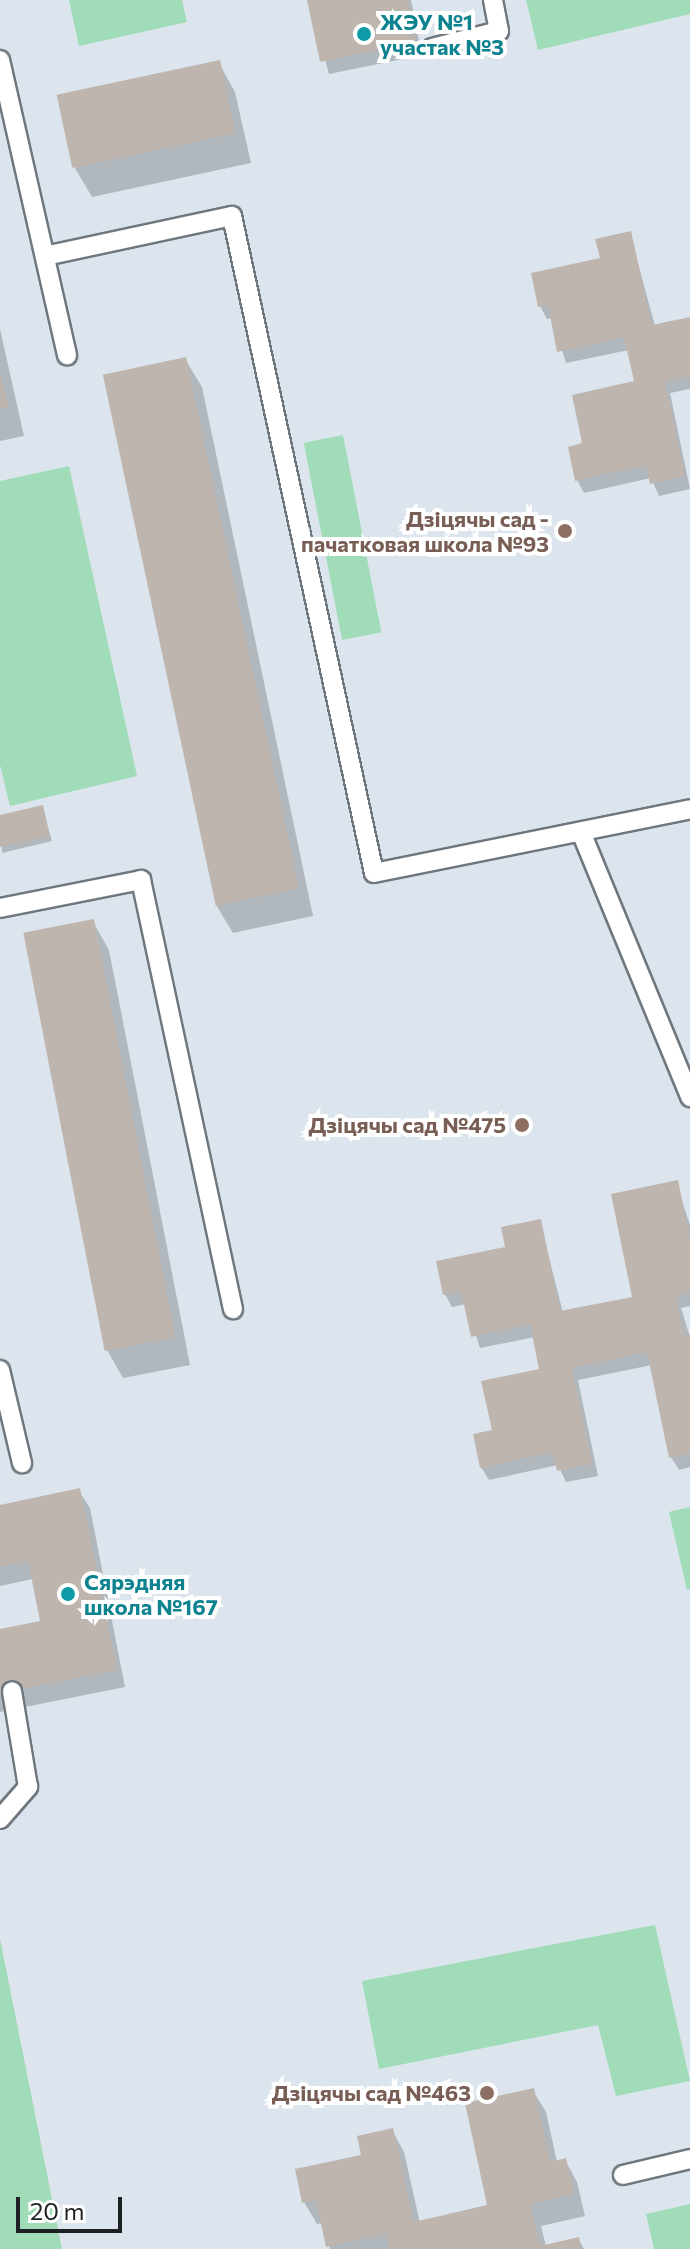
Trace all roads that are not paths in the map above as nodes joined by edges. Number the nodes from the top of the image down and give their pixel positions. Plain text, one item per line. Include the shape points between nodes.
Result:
1 (493, 0) edge
2 (432, 48) dead end
3 (0, 60) edge
4 (45, 256) junction
5 (67, 355) dead end
6 (690, 809) edge
7 (581, 832) junction
8 (0, 908) edge
9 (690, 1097) edge
10 (233, 1309) dead end
11 (0, 1370) edge
12 (22, 1463) dead end
13 (12, 1691) dead end
14 (0, 1819) edge
15 (690, 2159) edge
16 (623, 2175) dead end

1 - 2 lane via 499,31
3 - 4 lane
4 - 5 lane
4 - 7 lane via 232,216 374,873
6 - 7 lane
7 - 9 lane
8 - 10 lane via 141,880
11 - 12 lane
13 - 14 lane via 28,1787
15 - 16 lane

